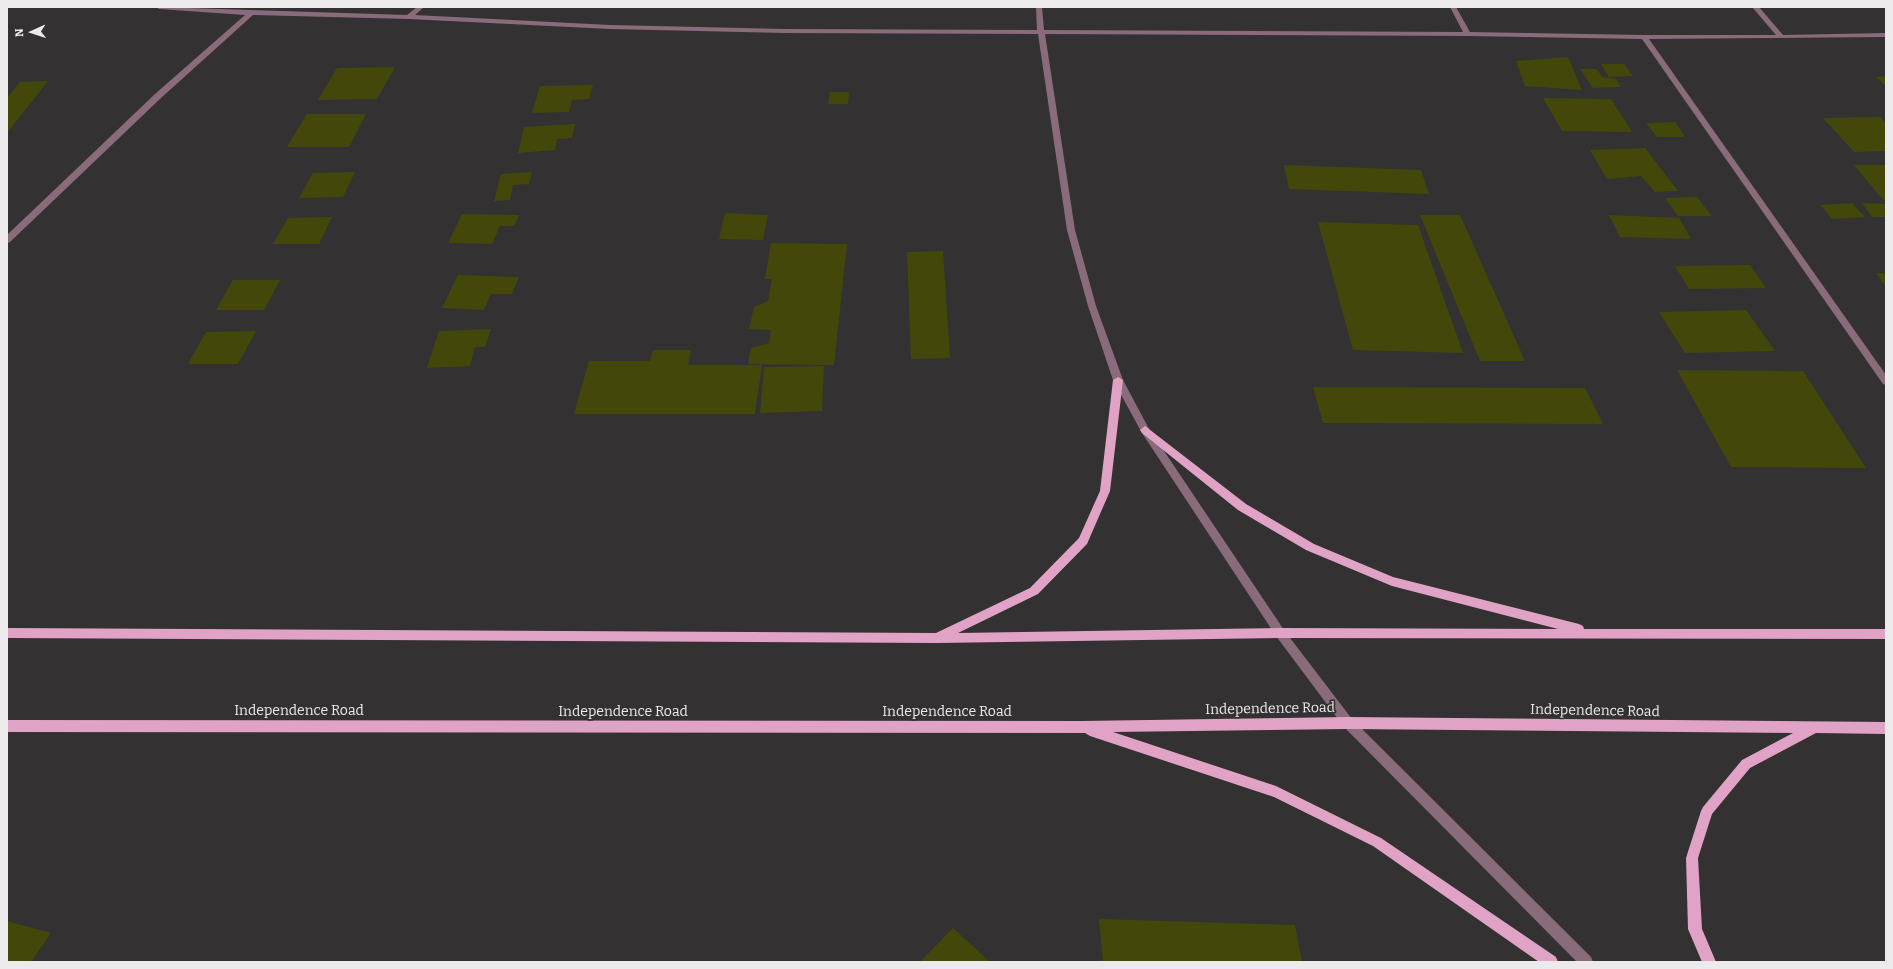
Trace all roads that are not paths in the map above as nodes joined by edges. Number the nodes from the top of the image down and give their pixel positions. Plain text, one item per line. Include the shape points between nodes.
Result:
1 (159, 7) edge
2 (420, 7) edge
3 (1039, 7) edge
4 (1453, 7) edge
5 (1754, 7) edge
6 (251, 14) junction
7 (409, 17) junction
8 (1041, 33) junction
9 (1468, 34) junction
10 (1886, 35) edge
11 (1644, 37) junction
12 (1781, 37) junction
13 (7, 240) edge
14 (1118, 380) junction
15 (1886, 382) edge
16 (1145, 430) junction
17 (7, 633) edge
18 (1280, 633) junction
19 (1593, 633) junction
20 (1886, 634) edge
21 (936, 638) junction
22 (1348, 723) junction
23 (7, 726) edge
24 (1082, 727) junction
25 (1814, 728) junction
26 (1886, 728) edge
27 (1551, 962) edge
28 (1586, 962) edge
29 (1709, 962) edge

1 - 6 street
2 - 7 street
3 - 8 street
4 - 9 street
5 - 12 street
6 - 7 street
6 - 13 street via 158,96
7 - 8 street via 610,27
8 - 9 street
8 - 14 street via 1071,230 1092,306
9 - 11 street
10 - 12 street
11 - 12 street
11 - 15 street
14 - 16 street
14 - 21 main road via 1104,491 1083,541 1034,591
16 - 18 street
16 - 19 main road via 1242,507 1310,547 1392,581
17 - 21 main road
18 - 19 main road
18 - 21 main road
18 - 22 street
19 - 20 main road
22 - 24 main road, Independence Road
22 - 25 main road, Independence Road
22 - 28 street
23 - 24 main road, Independence Road
24 - 27 main road via 1276,792 1377,842
25 - 26 main road, Independence Road
25 - 29 main road via 1746,764 1707,811 1692,858 1695,929

